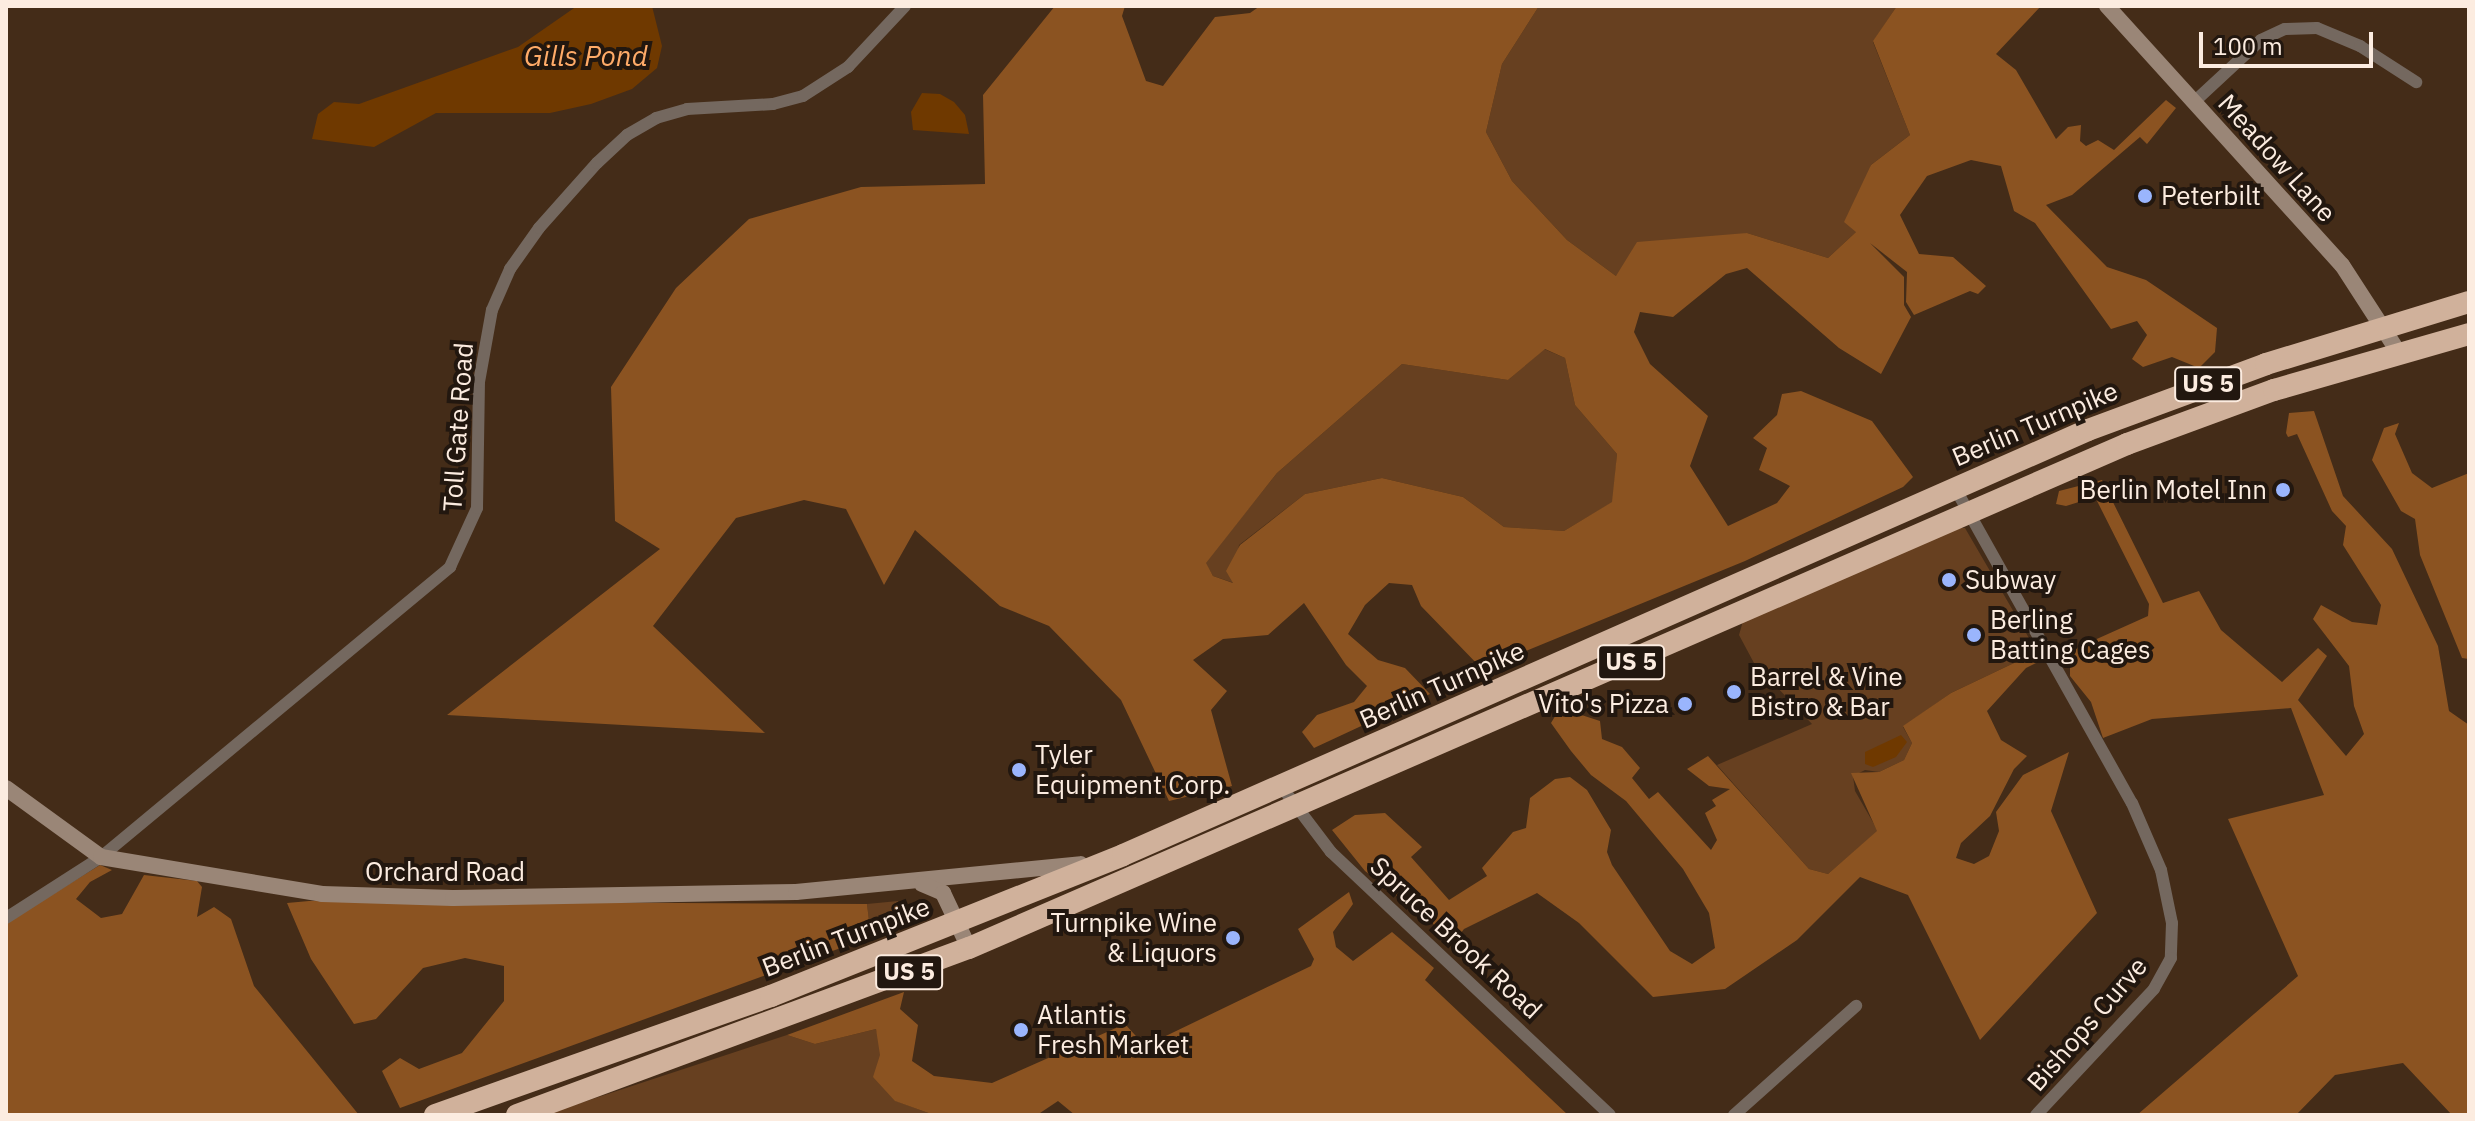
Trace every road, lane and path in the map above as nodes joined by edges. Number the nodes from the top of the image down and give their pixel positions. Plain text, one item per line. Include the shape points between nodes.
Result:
1 (905, 6) edge
2 (2107, 6) edge
3 (2416, 82) dead end
4 (2194, 102) junction
5 (2469, 302) edge
6 (2385, 327) junction
7 (2469, 334) edge
8 (2399, 353) junction
9 (1955, 488) junction
10 (1967, 513) junction
11 (1281, 786) junction
12 (6, 788) edge
13 (1294, 810) junction
14 (1123, 855) junction
15 (101, 857) junction
16 (909, 884) junction
17 (6, 918) edge
18 (958, 923) junction
19 (969, 948) junction
20 (1856, 1006) dead end
21 (435, 1115) edge
22 (517, 1115) edge
23 (1610, 1115) edge
24 (1734, 1115) edge
25 (2036, 1115) edge

1 - 15 street, Toll Gate Road via 848,67 803,96 773,104 687,109 656,118 627,135 597,163 539,228 510,269 492,310 479,382 477,508 450,567
2 - 4 street, Meadow Lane
3 - 4 street via 2360,46 2317,28 2285,29 2261,40
4 - 6 street, Meadow Lane via 2342,265
5 - 6 highway, Berlin Turnpike / US 5
6 - 8 street, Meadow Lane
6 - 9 highway, Berlin Turnpike / US 5 via 2146,407
7 - 8 highway, Berlin Turnpike / US 5
8 - 10 highway, Berlin Turnpike / US 5 via 2213,411
9 - 10 street, Bishops Curve
9 - 11 highway, Berlin Turnpike / US 5
10 - 13 highway, Berlin Turnpike / US 5
10 - 25 street, Bishops Curve via 2132,803 2161,870 2172,923 2171,958 2154,989
11 - 13 street, Spruce Brook Road
11 - 14 highway, Berlin Turnpike / US 5
12 - 15 street, Orchard Road
13 - 19 highway, Berlin Turnpike / US 5
13 - 23 street, Spruce Brook Road via 1350,871
14 - 16 street, Orchard Road via 1040,871
14 - 18 highway, Berlin Turnpike / US 5
15 - 16 street, Orchard Road via 286,890 355,896 610,896
15 - 17 street, Toll Gate Road
16 - 18 street, Orchard Road via 934,886
18 - 19 street, Orchard Road
18 - 21 highway, Berlin Turnpike / US 5 via 771,996
19 - 22 highway, Berlin Turnpike / US 5
20 - 24 street

